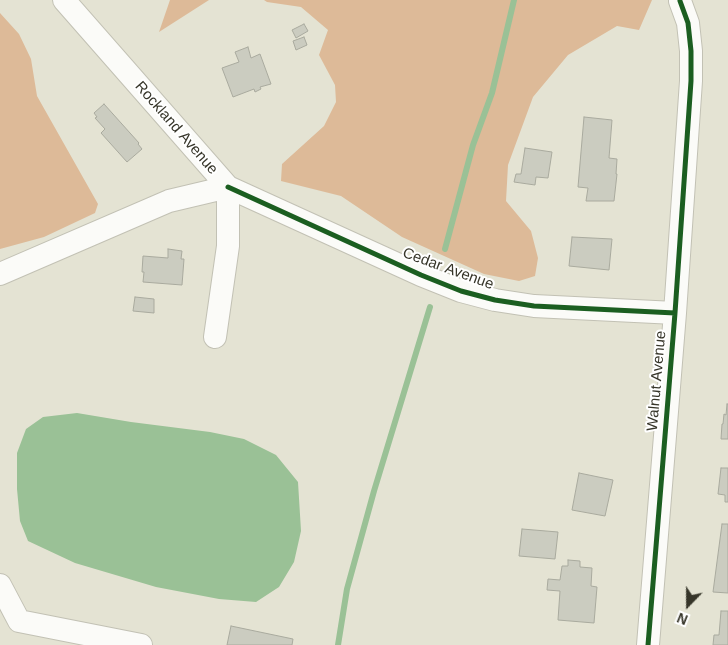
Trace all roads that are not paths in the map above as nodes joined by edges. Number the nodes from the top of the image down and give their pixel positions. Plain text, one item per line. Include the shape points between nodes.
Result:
1 (64, 0) edge
2 (680, 1) edge
3 (228, 187) junction
4 (0, 274) edge
5 (675, 313) junction
6 (216, 337) dead end
7 (0, 585) edge
8 (142, 645) edge
9 (648, 645) edge

1 - 3 street, Rockland Avenue
2 - 5 street, Walnut Avenue via 688,23 691,81
3 - 4 street via 169,201
3 - 5 street, Cedar Avenue via 421,275 495,300 534,306
3 - 6 street, Rockland Avenue via 228,246
5 - 9 street, Walnut Avenue
7 - 8 street via 19,621

